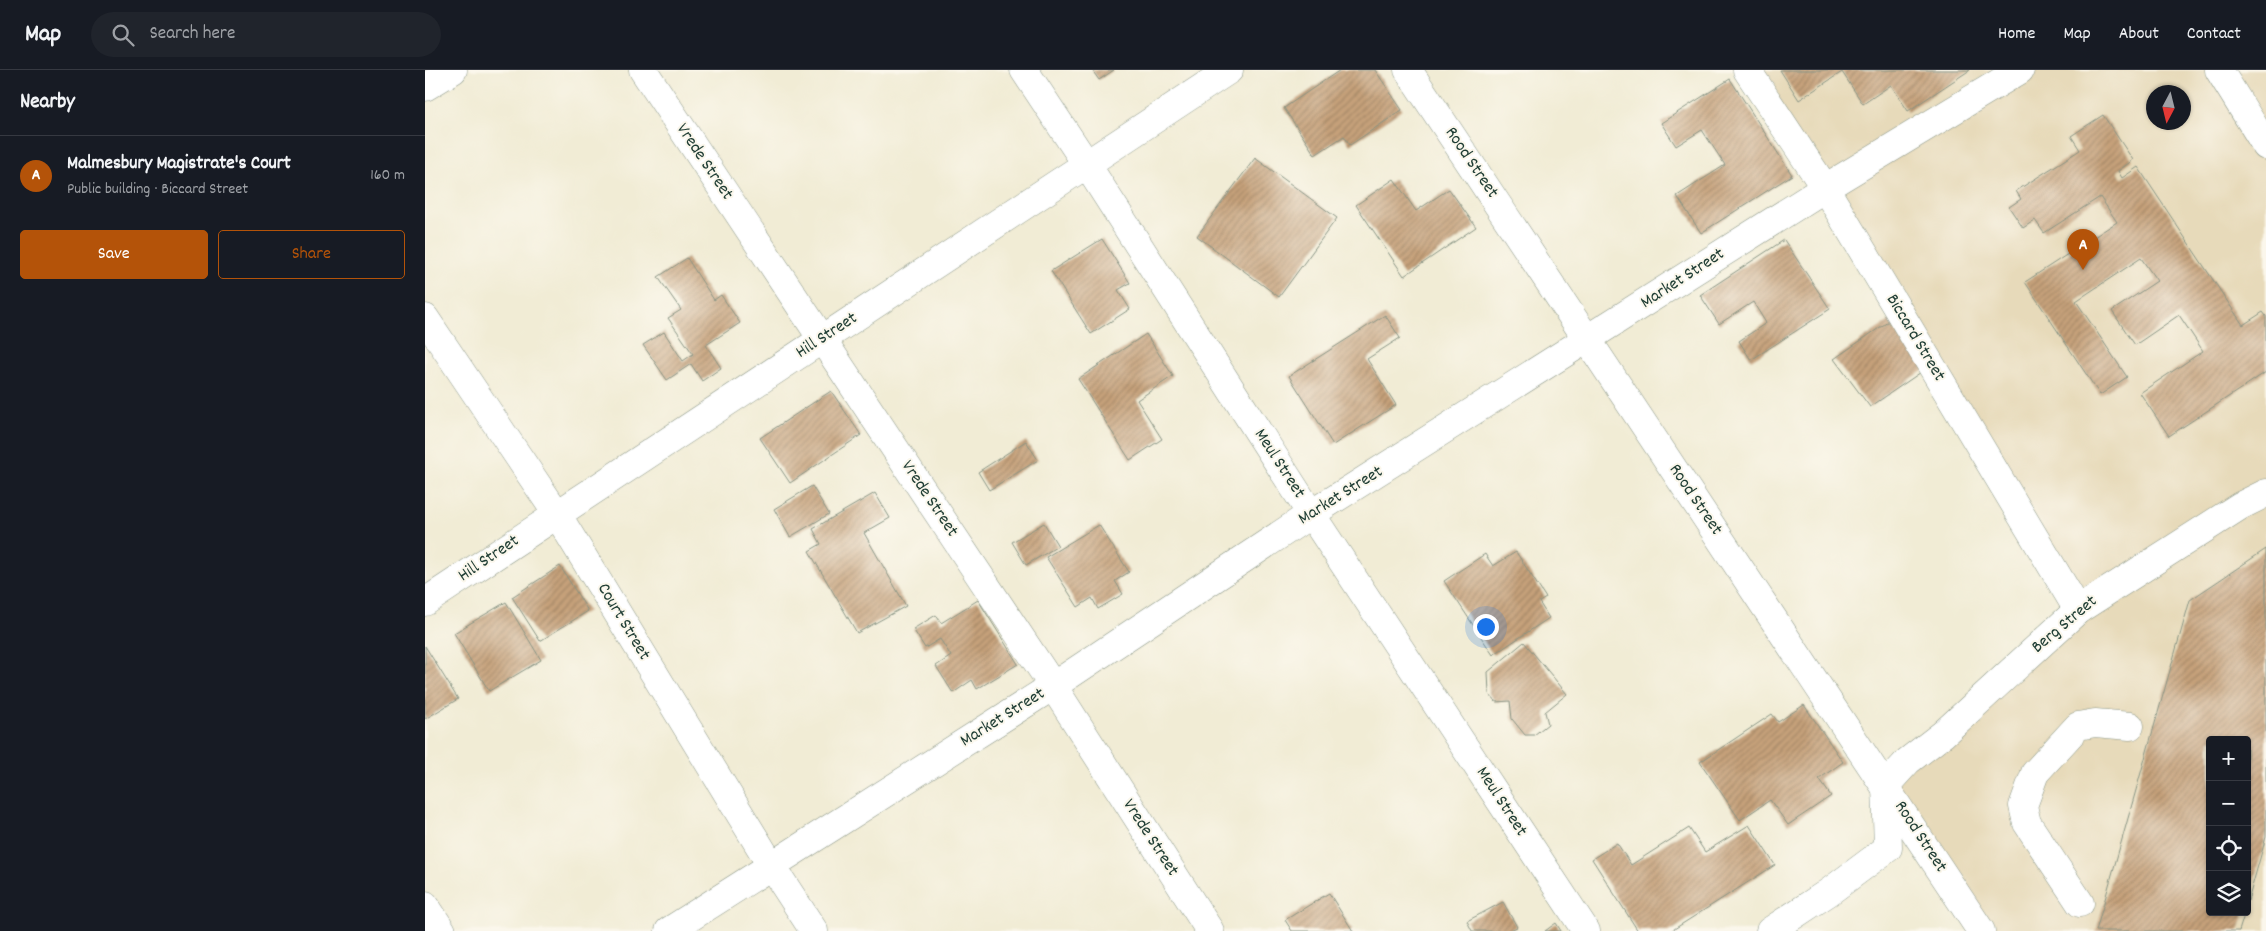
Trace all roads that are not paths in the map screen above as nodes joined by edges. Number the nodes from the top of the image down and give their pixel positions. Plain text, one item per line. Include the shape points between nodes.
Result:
1 (453, 70) edge
2 (643, 70) edge
3 (1024, 70) edge
4 (1229, 70) edge
5 (1408, 70) edge
6 (1747, 70) edge
7 (2020, 70) edge
8 (2219, 70) edge
9 (425, 87) edge
10 (2266, 146) edge
11 (1087, 165) junction
12 (1825, 188) junction
13 (425, 318) edge
14 (822, 339) junction
15 (1589, 340) junction
16 (2266, 493) edge
17 (557, 514) junction
18 (1311, 514) junction
19 (425, 602) edge
20 (2078, 610) junction
21 (1053, 686) junction
22 (2130, 726) dead end
23 (1886, 785) junction
24 (771, 865) junction
25 (2080, 903) dead end
26 (425, 905) edge
27 (442, 931) edge
28 (669, 931) edge
29 (814, 931) edge
30 (1210, 931) edge
31 (1586, 931) edge
32 (1770, 931) edge
33 (1981, 931) edge

1 - 9 street
2 - 14 street, Vrede Street
3 - 11 street, Meul Street
4 - 11 street, Hill Street
5 - 15 street, Rood Street
6 - 12 street, Biccard Street
7 - 12 street, Market Street
8 - 10 street
11 - 14 street, Hill Street
11 - 18 street, Meul Street
12 - 15 street, Market Street
12 - 20 street, Biccard Street
13 - 17 street, Court Street
14 - 17 street, Hill Street
14 - 21 street, Vrede Street
15 - 18 street, Market Street
15 - 23 street, Rood Street
16 - 20 street, Berg Street via 2240,506
17 - 19 street, Hill Street
17 - 24 street, Court Street
18 - 21 street, Market Street
18 - 31 street, Meul Street
20 - 23 street, Berg Street via 1943,734 1908,761
21 - 24 street, Market Street
21 - 30 street, Vrede Street
22 - 25 street via 2095,722 2078,726 2035,773 2023,806 2027,823
23 - 32 street via 1888,848
23 - 33 street, Rood Street
24 - 28 street, Market Street
24 - 29 street, Court Street
26 - 27 street

